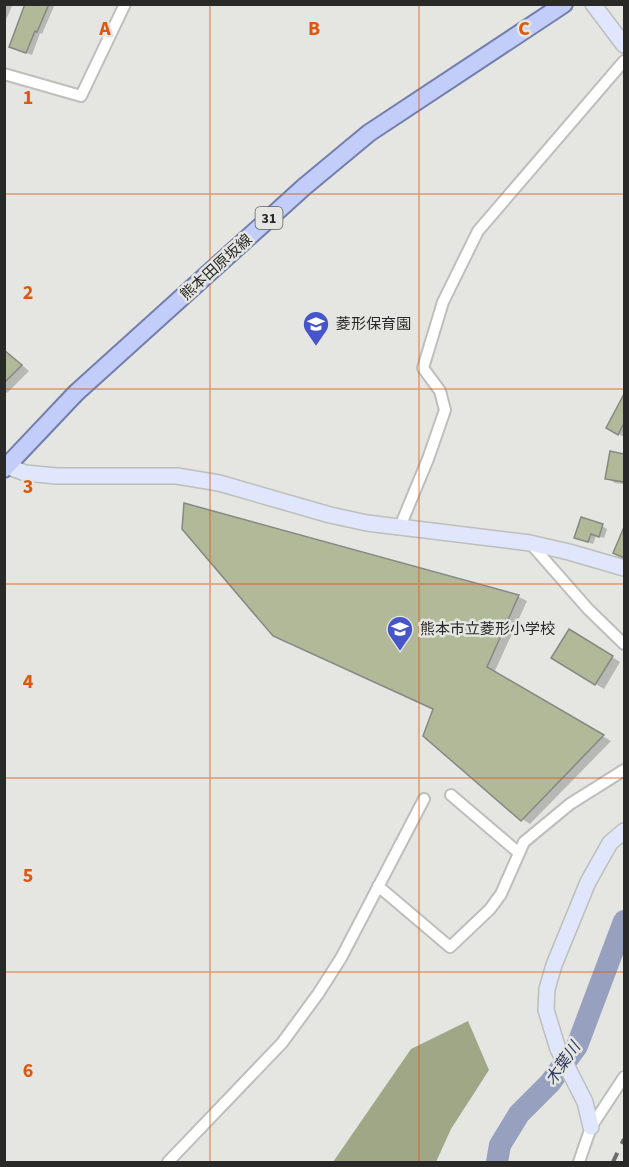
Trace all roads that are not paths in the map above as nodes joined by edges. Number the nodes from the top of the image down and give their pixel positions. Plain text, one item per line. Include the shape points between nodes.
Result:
1 (125, 4) edge
2 (564, 4) edge
3 (593, 4) edge
4 (624, 45) edge
5 (624, 61) edge
6 (4, 74) edge
7 (5, 467) edge
8 (399, 529) junction
9 (530, 543) junction
10 (624, 568) edge
11 (624, 644) edge
12 (624, 771) edge
13 (451, 795) dead end
14 (424, 799) dead end
15 (624, 831) edge
16 (519, 853) junction
17 (378, 886) junction
18 (624, 1077) edge
19 (591, 1127) junction
20 (168, 1162) edge
21 (579, 1162) edge

1 - 6 street via 81,96
2 - 7 main road, 熊本田原坂線 / 31 via 369,133 76,393
3 - 4 street
5 - 8 street via 478,231 443,302 423,368 440,391 445,410
7 - 8 street via 57,476 177,477 219,483 330,515
8 - 9 street
9 - 10 street
9 - 11 street
12 - 16 street via 570,804 524,842
13 - 16 street
14 - 17 street
15 - 19 street via 610,843 588,882 547,988 546,1010 558,1049 585,1102
16 - 17 street via 501,894 450,948
17 - 20 street via 341,958 282,1043
18 - 19 street
19 - 21 street

